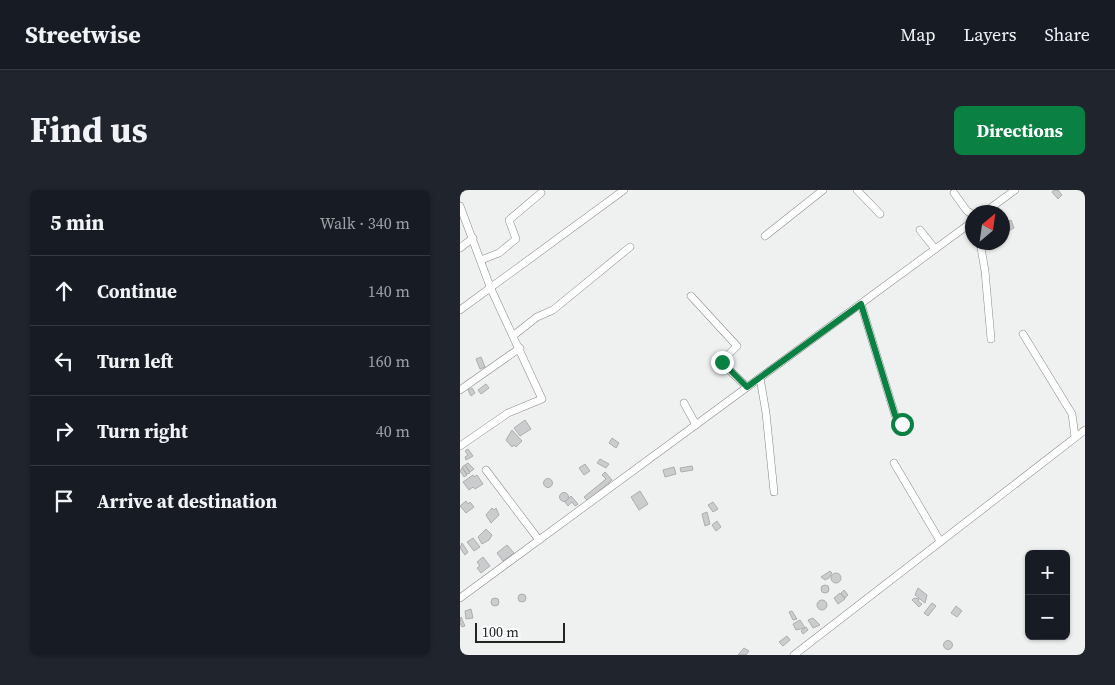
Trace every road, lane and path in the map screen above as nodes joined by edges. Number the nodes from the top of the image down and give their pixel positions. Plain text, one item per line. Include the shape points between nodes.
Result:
1 (624, 190) edge
2 (823, 190) edge
3 (857, 190) edge
4 (1015, 190) edge
5 (541, 193) dead end
6 (954, 193) dead end
7 (995, 205) edge
8 (460, 206) edge
9 (965, 208) edge
10 (880, 214) dead end
11 (965, 227) edge
12 (920, 230) dead end
13 (765, 236) dead end
14 (473, 238) junction
15 (630, 247) dead end
16 (460, 248) edge
17 (935, 249) junction
18 (981, 250) edge
19 (481, 260) junction
20 (491, 289) junction
21 (691, 296) dead end
22 (861, 304) junction
23 (460, 310) edge
24 (1023, 334) dead end
25 (514, 335) junction
26 (991, 339) dead end
27 (520, 348) junction
28 (760, 378) junction
29 (747, 387) junction
30 (460, 390) edge
31 (684, 403) dead end
32 (902, 424) dead end
33 (696, 425) junction
34 (1085, 430) edge
35 (1075, 437) junction
36 (460, 446) edge
37 (894, 463) dead end
38 (486, 470) dead end
39 (774, 492) dead end
40 (539, 540) junction
41 (940, 542) junction
42 (460, 598) edge
43 (794, 655) edge

1 - 20 street
2 - 13 street
3 - 10 street
4 - 7 street
5 - 19 street via 509,220 516,239 499,253
6 - 9 street
8 - 14 street
11 - 17 street
12 - 17 street
14 - 16 street
14 - 19 street
15 - 25 street via 553,310 537,317
17 - 22 street
18 - 26 street
19 - 20 street
20 - 23 street
20 - 25 street
21 - 29 street via 737,346 722,362
22 - 28 street
22 - 32 street via 895,415
24 - 35 street via 1072,414
25 - 27 street
27 - 30 street
27 - 36 street via 542,399 508,413
28 - 29 street
28 - 39 street
29 - 33 street
31 - 33 street
33 - 40 street
34 - 35 street
35 - 41 street
37 - 41 street
38 - 40 street
40 - 42 street
41 - 43 street

